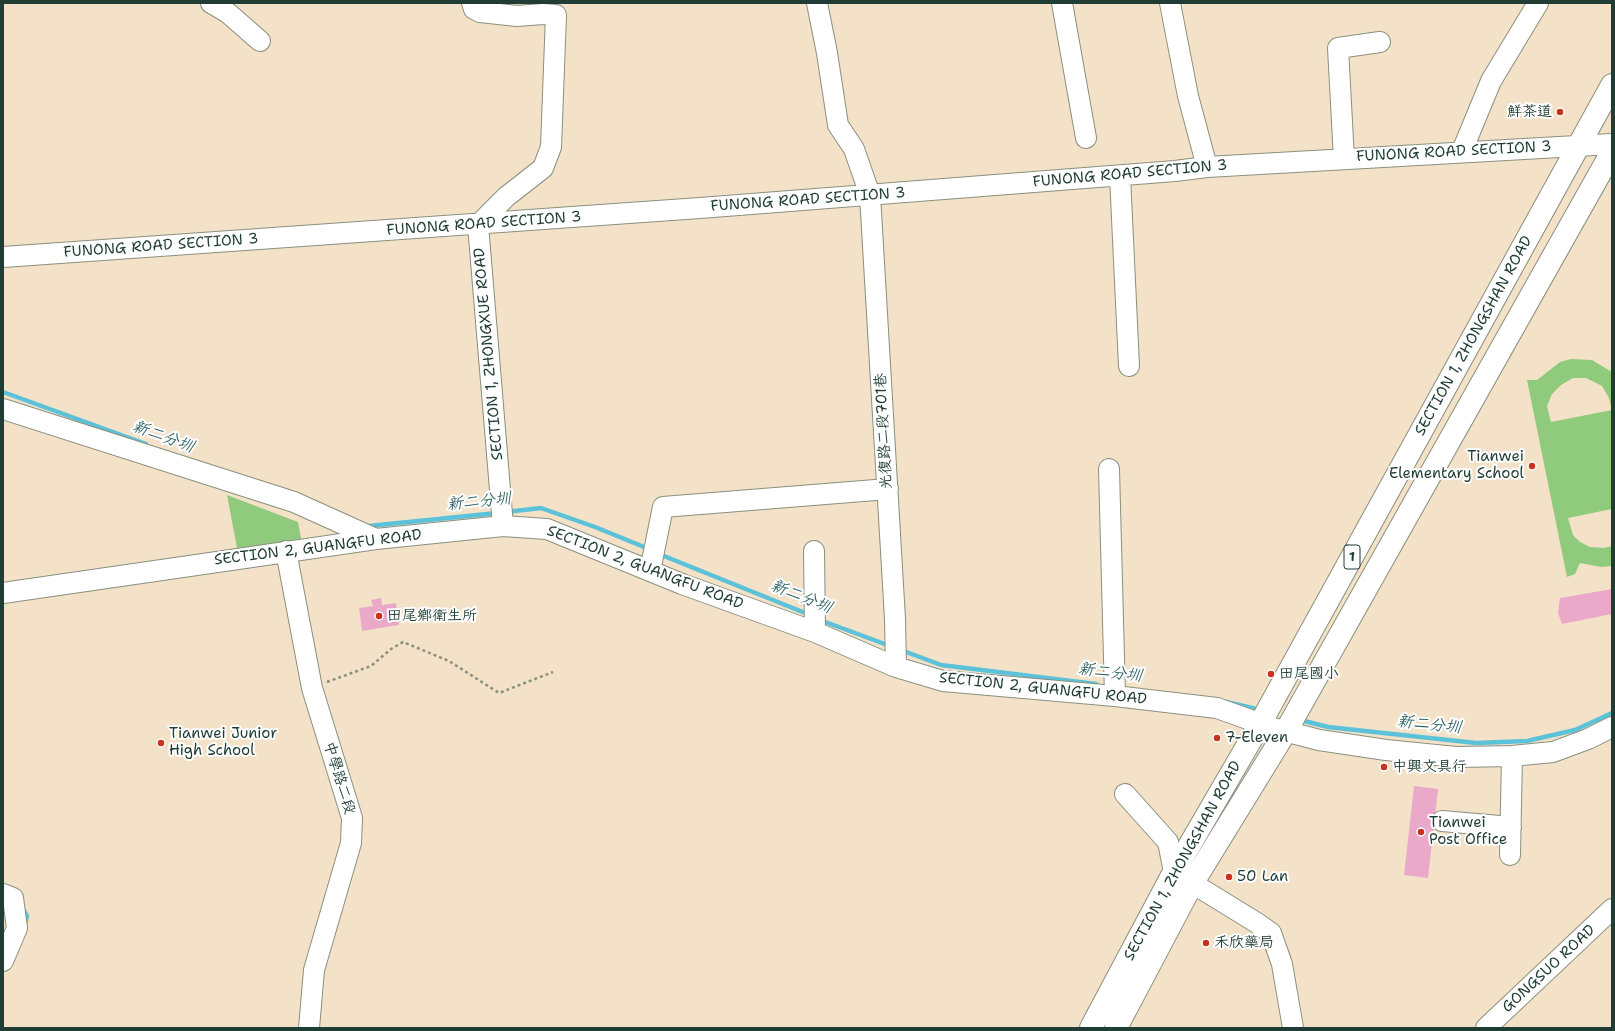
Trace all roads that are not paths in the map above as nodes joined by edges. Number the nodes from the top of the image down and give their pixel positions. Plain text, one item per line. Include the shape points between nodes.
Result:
1 (211, 3) edge
2 (472, 3) edge
3 (817, 3) edge
4 (1062, 3) edge
5 (1170, 3) edge
6 (1538, 3) edge
7 (546, 8) edge
8 (260, 41) dead end
9 (1380, 42) dead end
10 (1612, 85) edge
11 (1086, 138) dead end
12 (1612, 144) edge
13 (1579, 145) junction
14 (1462, 151) junction
15 (1612, 152) edge
16 (1344, 158) junction
17 (1207, 167) junction
18 (1120, 176) junction
19 (870, 196) junction
20 (478, 225) junction
21 (3, 257) edge
22 (1129, 366) dead end
23 (3, 409) edge
24 (1109, 469) dead end
25 (888, 489) junction
26 (502, 526) junction
27 (376, 540) junction
28 (286, 551) junction
29 (814, 551) dead end
30 (650, 571) junction
31 (3, 593) edge
32 (815, 632) junction
33 (896, 667) junction
34 (1115, 696) junction
35 (1273, 727) junction
36 (1612, 727) edge
37 (1512, 756) junction
38 (1125, 794) dead end
39 (1442, 821) dead end
40 (1511, 827) junction
41 (1510, 855) dead end
42 (1183, 878) junction
43 (3, 894) edge
44 (1612, 909) edge
45 (3, 961) edge
46 (309, 1028) edge
47 (1091, 1028) edge
48 (1116, 1028) edge
49 (1294, 1028) edge
50 (1486, 1028) edge

1 - 8 street via 228,13
2 - 7 street via 474,9 480,12 517,16
3 - 19 street, 光復路二段701巷 via 838,125 854,149
4 - 11 street
5 - 17 street via 1188,96
6 - 14 street via 1491,81
7 - 20 street via 556,15 551,147 543,168 506,196
9 - 16 street via 1338,48
10 - 13 main road, SECTION 1, ZHONGSHAN ROAD / 1
12 - 13 street, FUNONG ROAD SECTION 3
13 - 14 street, FUNONG ROAD SECTION 3
13 - 35 main road, SECTION 1, ZHONGSHAN ROAD / 1
14 - 16 street, FUNONG ROAD SECTION 3
15 - 35 main road, SECTION 1, ZHONGSHAN ROAD / 1
16 - 17 street, FUNONG ROAD SECTION 3
17 - 18 street, FUNONG ROAD SECTION 3
18 - 19 street, FUNONG ROAD SECTION 3
18 - 22 street
19 - 20 street, FUNONG ROAD SECTION 3
19 - 25 street, 光復路二段701巷
20 - 21 street, FUNONG ROAD SECTION 3
20 - 26 street, SECTION 1, ZHONGXUE ROAD
23 - 27 street via 294,502
24 - 34 street
25 - 30 street via 663,507
25 - 33 street, 光復路二段701巷
26 - 27 street, SECTION 2, GUANGFU ROAD
26 - 30 street, SECTION 2, GUANGFU ROAD via 547,529
27 - 28 street, SECTION 2, GUANGFU ROAD
28 - 31 street, SECTION 2, GUANGFU ROAD
28 - 46 street, 中學路二段 via 312,688 352,818 350,843 314,970
29 - 32 street
30 - 32 street, SECTION 2, GUANGFU ROAD
32 - 33 street, SECTION 2, GUANGFU ROAD
33 - 34 street, SECTION 2, GUANGFU ROAD via 943,681
34 - 35 street, SECTION 2, GUANGFU ROAD via 1217,708
35 - 37 street, SECTION 2, GUANGFU ROAD via 1319,740 1386,750 1456,757
35 - 42 main road, SECTION 1, ZHONGSHAN ROAD / 1
36 - 37 street, SECTION 2, GUANGFU ROAD via 1553,752
37 - 40 street
38 - 42 street via 1168,842
39 - 40 street
40 - 41 street
42 - 47 main road, SECTION 1, ZHONGSHAN ROAD / 1
42 - 48 main road, SECTION 1, ZHONGSHAN ROAD / 1
42 - 49 street via 1271,933 1282,964
43 - 45 street via 13,898 17,928
44 - 50 street, GONGSUO ROAD

